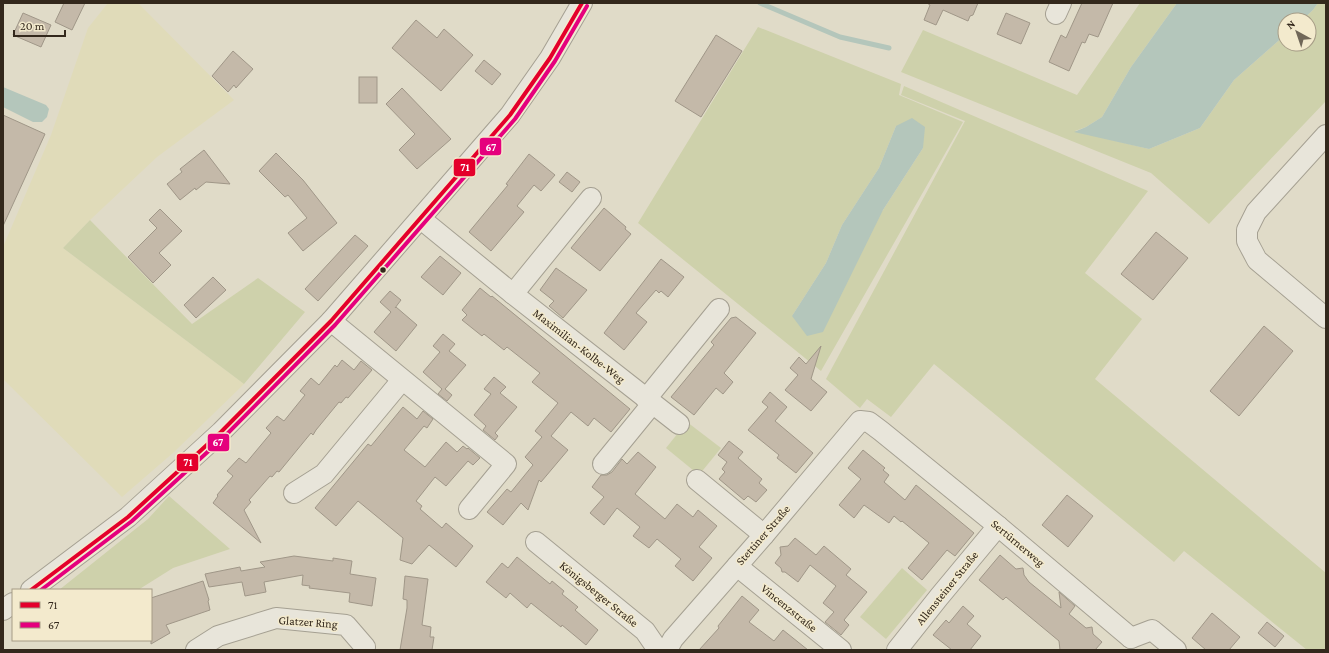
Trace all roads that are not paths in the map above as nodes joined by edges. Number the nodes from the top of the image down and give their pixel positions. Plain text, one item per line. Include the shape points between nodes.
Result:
1 (582, 3) edge
2 (1326, 135) edge
3 (591, 198) dead end
4 (421, 219) junction
5 (512, 294) junction
6 (719, 309) dead end
7 (1326, 318) edge
8 (331, 321) junction
9 (402, 380) junction
10 (649, 402) junction
11 (860, 421) joint
12 (679, 424) dead end
13 (603, 464) dead end
14 (697, 480) dead end
15 (294, 493) dead end
16 (469, 509) dead end
17 (998, 526) junction
18 (764, 534) junction
19 (536, 542) dead end
20 (737, 566) junction
21 (32, 589) edge
22 (12, 604) edge
23 (3, 610) edge
24 (1126, 644) edge
25 (196, 650) edge
26 (364, 650) edge
27 (658, 650) edge
28 (667, 650) edge
29 (841, 650) edge
30 (897, 650) edge
31 (1176, 650) edge

1 - 4 street via 550,58 510,115
2 - 7 street via 1256,212 1247,230 1247,241 1257,260
3 - 5 street
4 - 5 street, Maximilian-Kolbe-Weg
4 - 8 street
5 - 10 street, Maximilian-Kolbe-Weg
6 - 10 street
8 - 9 street
8 - 21 street via 221,432 128,517
9 - 15 street via 324,474
9 - 16 street via 506,464
10 - 12 street, Maximilian-Kolbe-Weg
10 - 13 street
11 - 17 street, Sertürnerweg via 869,422
11 - 18 street, Stettiner Straße
14 - 18 street
17 - 24 street, Sertürnerweg
17 - 30 street, Allensteiner Straße
18 - 20 street, Stettiner Straße
19 - 27 street, Königsberger Straße via 645,631
20 - 28 street, Stettiner Straße
20 - 29 street, Vincenzstraße
22 - 23 street
24 - 31 street, Sertürnerweg via 1152,630
25 - 26 street, Glatzer Ring via 218,636 276,618 346,624 365,647

